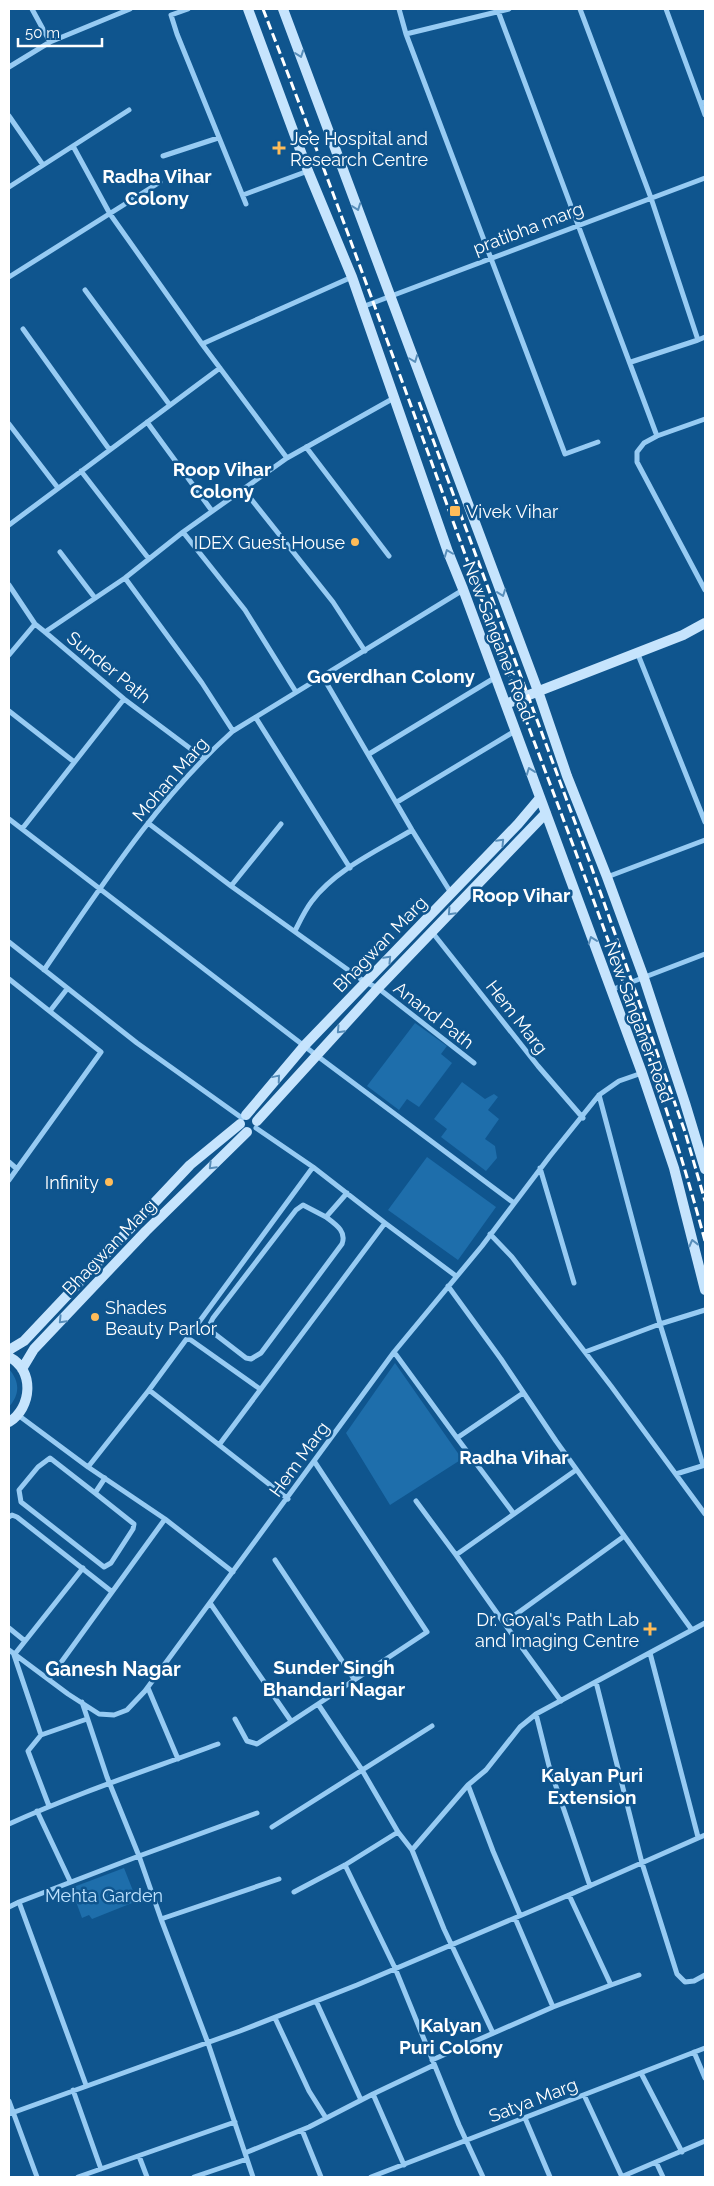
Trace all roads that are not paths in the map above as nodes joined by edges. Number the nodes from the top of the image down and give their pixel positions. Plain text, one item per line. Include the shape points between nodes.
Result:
1 (32, 9) edge
2 (130, 9) edge
3 (188, 9) edge
4 (248, 9) edge
5 (283, 9) edge
6 (399, 9) edge
7 (509, 9) edge
8 (580, 9) edge
9 (666, 9) edge
10 (498, 11) junction
11 (170, 12) edge
12 (406, 34) junction
13 (50, 42) junction
14 (9, 67) edge
15 (703, 103) edge
16 (129, 110) dead end
17 (705, 115) edge
18 (9, 116) edge
19 (218, 138) junction
20 (73, 146) junction
21 (163, 156) dead end
22 (43, 165) junction
23 (308, 172) junction
24 (705, 178) edge
25 (160, 182) dead end
26 (9, 187) edge
27 (243, 195) junction
28 (651, 198) junction
29 (246, 204) dead end
30 (110, 214) junction
31 (578, 224) junction
32 (491, 257) junction
33 (9, 277) edge
34 (352, 277) junction
35 (85, 290) dead end
36 (390, 295) junction
37 (362, 306) junction
38 (23, 328) dead end
39 (705, 337) edge
40 (698, 340) junction
41 (202, 344) junction
42 (631, 362) junction
43 (220, 368) junction
44 (394, 398) junction
45 (169, 404) junction
46 (705, 419) edge
47 (147, 422) junction
48 (9, 424) edge
49 (657, 436) junction
50 (598, 442) dead end
51 (306, 447) junction
52 (109, 449) junction
53 (287, 458) junction
54 (81, 471) junction
55 (58, 488) junction
56 (243, 489) junction
57 (212, 511) junction
58 (9, 525) edge
59 (183, 532) junction
60 (60, 552) dead end
61 (389, 556) dead end
62 (149, 559) junction
63 (125, 578) junction
64 (9, 585) edge
65 (464, 590) junction
66 (705, 590) edge
67 (95, 598) junction
68 (705, 623) edge
69 (36, 624) junction
70 (45, 632) junction
71 (365, 652) junction
72 (637, 652) junction
73 (9, 655) edge
74 (323, 677) junction
75 (496, 677) junction
76 (538, 691) junction
77 (296, 692) junction
78 (124, 699) junction
79 (506, 704) junction
80 (9, 711) edge
81 (256, 718) junction
82 (233, 731) junction
83 (516, 731) junction
84 (369, 754) junction
85 (203, 758) junction
86 (74, 761) junction
87 (540, 798) junction
88 (397, 802) junction
89 (546, 813) junction
90 (9, 819) edge
91 (705, 822) edge
92 (148, 823) junction
93 (281, 824) dead end
94 (22, 829) junction
95 (412, 830) junction
96 (705, 840) edge
97 (350, 868) junction
98 (607, 877) junction
99 (231, 886) junction
100 (100, 888) junction
101 (452, 893) junction
102 (295, 931) junction
103 (432, 932) junction
104 (9, 942) edge
105 (705, 954) edge
106 (44, 970) junction
107 (644, 978) junction
108 (9, 979) edge
109 (366, 982) junction
110 (378, 988) junction
111 (68, 989) junction
112 (611, 990) junction
113 (50, 1011) junction
114 (305, 1045) junction
115 (316, 1055) junction
116 (474, 1063) dead end
117 (642, 1073) junction
118 (599, 1095) junction
119 (583, 1118) junction
120 (248, 1123) junction
121 (9, 1162) edge
122 (312, 1167) junction
123 (540, 1168) junction
124 (17, 1169) junction
125 (705, 1169) edge
126 (9, 1179) edge
127 (347, 1193) junction
128 (514, 1204) junction
129 (326, 1217) junction
130 (384, 1223) junction
131 (490, 1234) junction
132 (456, 1276) junction
133 (574, 1283) dead end
134 (448, 1286) junction
135 (705, 1290) edge
136 (705, 1310) edge
137 (660, 1324) junction
138 (188, 1338) junction
139 (9, 1350) edge
140 (394, 1352) junction
141 (585, 1352) junction
142 (9, 1357) edge
143 (22, 1369) junction
144 (260, 1388) junction
145 (148, 1390) junction
146 (523, 1393) junction
147 (18, 1415) junction
148 (9, 1422) edge
149 (457, 1438) junction
150 (219, 1445) junction
151 (314, 1461) junction
152 (704, 1465) edge
153 (88, 1467) junction
154 (576, 1470) junction
155 (676, 1474) junction
156 (105, 1478) junction
157 (95, 1493) junction
158 (288, 1499) junction
159 (416, 1501) dead end
160 (514, 1514) junction
161 (705, 1514) edge
162 (9, 1517) edge
163 (165, 1519) junction
164 (624, 1537) junction
165 (456, 1555) junction
166 (275, 1560) dead end
167 (82, 1568) junction
168 (233, 1572) junction
169 (111, 1591) junction
170 (210, 1603) junction
171 (504, 1623) junction
172 (704, 1624) edge
173 (9, 1628) edge
174 (692, 1630) junction
175 (705, 1630) edge
176 (25, 1641) junction
177 (9, 1650) edge
178 (650, 1653) junction
179 (14, 1654) junction
180 (354, 1679) junction
181 (49, 1680) junction
182 (596, 1682) junction
183 (148, 1688) junction
184 (561, 1701) junction
185 (82, 1702) junction
186 (318, 1704) junction
187 (536, 1714) junction
188 (87, 1719) junction
189 (234, 1719) dead end
190 (291, 1721) junction
191 (432, 1726) dead end
192 (41, 1735) junction
193 (218, 1744) dead end
194 (178, 1759) junction
195 (362, 1770) junction
196 (109, 1783) junction
197 (468, 1785) junction
198 (49, 1806) junction
199 (38, 1811) junction
200 (256, 1813) dead end
201 (9, 1824) edge
202 (272, 1827) dead end
203 (398, 1832) junction
204 (705, 1834) edge
205 (698, 1837) junction
206 (412, 1850) junction
207 (139, 1856) junction
208 (642, 1863) junction
209 (345, 1865) junction
210 (279, 1879) dead end
211 (70, 1881) junction
212 (590, 1886) junction
213 (294, 1892) dead end
214 (569, 1896) junction
215 (19, 1902) junction
216 (9, 1907) edge
217 (518, 1916) junction
218 (161, 1919) junction
219 (451, 1944) junction
220 (396, 1968) junction
221 (640, 1975) dead end
222 (705, 1975) edge
223 (611, 1985) junction
224 (316, 2001) junction
225 (553, 2007) junction
226 (274, 2018) junction
227 (493, 2033) junction
228 (208, 2042) junction
229 (705, 2048) edge
230 (694, 2052) junction
231 (433, 2063) junction
232 (642, 2073) junction
233 (705, 2078) edge
234 (86, 2085) junction
235 (74, 2090) junction
236 (373, 2094) junction
237 (584, 2095) junction
238 (361, 2100) junction
239 (9, 2101) edge
240 (11, 2113) edge
241 (326, 2118) junction
242 (525, 2118) junction
243 (235, 2122) junction
244 (302, 2130) junction
245 (467, 2140) junction
246 (705, 2141) edge
247 (682, 2152) junction
248 (139, 2156) junction
249 (246, 2156) junction
250 (656, 2162) junction
251 (404, 2165) junction
252 (101, 2169) junction
253 (37, 2177) edge
254 (78, 2177) edge
255 (147, 2177) edge
256 (194, 2177) edge
257 (253, 2177) edge
258 (321, 2177) edge
259 (371, 2177) edge
260 (483, 2177) edge
261 (550, 2177) edge
262 (621, 2177) edge
263 (663, 2177) edge

1 - 13 street
2 - 13 street
3 - 11 street
4 - 23 main road, New Sanganer Road
5 -> 36 main road, New Sanganer Road
6 - 12 street
7 - 10 street
8 - 28 street
9 - 15 street
10 - 12 street
10 - 31 street
11 - 19 street
12 - 32 street
13 - 14 street
15 - 17 street
16 - 20 street
18 - 22 street
19 - 21 street
19 - 27 street
20 - 22 street
20 - 30 street
22 - 26 street
23 - 27 street
23 - 34 main road, New Sanganer Road
24 - 28 street, pratibha marg
25 - 30 street
27 - 29 street
28 - 31 street, pratibha marg
28 - 40 street
30 - 33 street
30 - 41 street
31 - 32 street, pratibha marg
31 - 42 street
32 - 36 street, pratibha marg
32 - 50 street via 565,454
34 - 37 main road, New Sanganer Road
34 - 41 street
35 - 45 street
36 - 37 street, pratibha marg
36 -> 76 main road, New Sanganer Road
37 - 44 main road, New Sanganer Road
38 - 52 street
39 - 40 street
40 - 42 street
41 - 43 street
42 - 49 street
43 - 45 street
43 - 53 street
44 - 51 street
65 -> 44 main road, New Sanganer Road
45 - 47 street
46 - 49 street
47 - 52 street
47 - 57 street
48 - 55 street
49 - 66 street via 644,442 637,452 637,462
51 - 53 street
51 - 61 street
52 - 54 street
53 - 56 street
54 - 55 street
54 - 62 street
55 - 58 street
56 - 57 street
56 - 71 street via 332,602
57 - 59 street
59 - 62 street
59 - 77 street via 245,610
60 - 67 street
62 - 63 street
63 - 67 street
63 - 82 street via 197,675
64 - 69 street, Sunder Path
65 - 71 street, Mohan Marg
65 - 75 main road, New Sanganer Road
67 - 70 street
68 - 72 main road
69 - 70 street, Sunder Path
69 - 73 street
70 - 78 street, Sunder Path
71 - 74 street, Mohan Marg
72 - 76 main road
72 - 91 street
74 - 77 street, Mohan Marg
74 - 84 street
75 - 79 main road, New Sanganer Road
75 - 84 street
76 - 79 main road
76 - 98 main road, New Sanganer Road
77 - 81 street, Mohan Marg
78 - 85 street, Sunder Path
78 - 86 street
79 - 83 main road, New Sanganer Road
80 - 86 street
81 - 82 street, Mohan Marg
81 - 97 street
82 - 85 street, Mohan Marg
87 -> 83 main road, New Sanganer Road
83 - 88 street
84 - 88 street
85 - 92 street, Mohan Marg
86 - 94 street
87 - 89 main road, New Sanganer Road
101 -> 87 main road, Bhagwan Marg
88 - 95 street
89 -> 103 main road, Bhagwan Marg
112 -> 89 main road, New Sanganer Road
90 - 94 street
92 - 99 street, Anand Path
92 - 100 street, Mohan Marg
93 - 99 street
94 - 100 street
95 - 97 street
95 - 101 street
96 - 98 street
97 - 102 street via 330,882 312,901
98 - 107 main road, New Sanganer Road
99 - 102 street, Anand Path
100 - 106 street, Mohan Marg
100 - 114 street
109 -> 101 main road, Bhagwan Marg
102 - 109 street, Anand Path
103 - 110 main road, Bhagwan Marg
103 - 119 street, Hem Marg
104 - 106 street
105 - 107 street
106 - 111 street
107 - 112 street
107 - 125 main road, New Sanganer Road
108 - 113 street
109 - 110 street, Anand Path
109 - 114 main road, Bhagwan Marg
110 -> 115 main road, Bhagwan Marg
110 - 116 street, Anand Path
111 - 113 street
111 - 120 street
112 - 117 main road, New Sanganer Road
113 - 124 street via 101,1052
114 - 115 street
120 -> 114 main road, Bhagwan Marg
115 - 120 main road, Bhagwan Marg
115 - 128 street
117 - 118 street, Hem Marg via 619,1081
135 -> 117 main road, New Sanganer Road via 674,1168
118 - 119 street, Hem Marg
118 - 137 street
119 - 123 street, Hem Marg
120 - 122 street
120 - 139 main road, Bhagwan Marg via 190,1165 24,1341
120 -> 143 main road, Bhagwan Marg via 41,1342
121 - 124 street
122 - 127 street
122 - 138 street
123 - 128 street, Hem Marg
123 - 133 street
124 - 126 street
127 - 129 street
127 - 130 street
128 - 131 street, Hem Marg
129 - 129 street via 343,1233 342,1244 261,1353 252,1359 246,1358 212,1331 209,1326 213,1318 296,1210 307,1206
130 - 132 street
130 - 144 street
131 - 132 street, Hem Marg
131 - 141 street
132 - 134 street, Hem Marg
134 - 140 street, Hem Marg
134 - 146 street
136 - 137 street
137 - 141 street
137 - 152 street
138 - 144 street
138 - 145 street
140 - 149 street
140 - 151 street, Hem Marg
141 - 155 street
142 - 143 main road
143 - 147 main road via 27,1381 27,1399
144 - 150 street
145 - 150 street
145 - 153 street
146 - 149 street
146 - 154 street
147 - 148 main road
147 - 153 street
149 - 160 street
150 - 158 street
151 - 158 street, Hem Marg
151 - 180 street via 427,1632
152 - 155 street
153 - 156 street
154 - 160 street
154 - 164 street
155 - 161 street
156 - 157 street
156 - 163 street
157 - 157 street via 134,1524 111,1563 104,1567 21,1502 19,1490 50,1458
158 - 168 street, Hem Marg
159 - 165 street
160 - 165 street
162 - 167 street via 18,1517
163 - 168 street
163 - 169 street
164 - 171 street
164 - 174 street
165 - 171 street
166 - 180 street
167 - 169 street
167 - 176 street
168 - 170 street, Hem Marg
169 - 181 street
170 - 183 street, Hem Marg
170 - 190 street
171 - 184 street
172 - 174 street
172 - 175 street
173 - 176 street
174 - 178 street
176 - 179 street
177 - 179 street, Hem Marg
178 - 182 street
178 - 205 street
179 - 181 street, Hem Marg
179 - 192 street
180 - 186 street
181 - 185 street, Hem Marg
182 - 184 street
182 - 208 street
183 - 185 street, Hem Marg via 127,1710 114,1715 99,1714
183 - 194 street
184 - 187 street
185 - 188 street
186 - 190 street
186 - 195 street
187 - 197 street via 520,1727 486,1770
187 - 212 street via 549,1766
188 - 192 street
188 - 196 street
189 - 190 street via 247,1741 258,1744
191 - 195 street
192 - 198 street via 28,1751
193 - 194 street
194 - 196 street
195 - 202 street
195 - 203 street
196 - 198 street
196 - 207 street
197 - 206 street
197 - 217 street
198 - 199 street
199 - 201 street
199 - 211 street
200 - 207 street
203 - 206 street
203 - 209 street
204 - 205 street
205 - 208 street
206 - 219 street
207 - 211 street
207 - 218 street
208 - 212 street
208 - 222 street via 678,1974 685,1982
209 - 213 street
209 - 220 street
210 - 218 street
211 - 215 street
212 - 214 street
214 - 217 street
214 - 223 street
215 - 216 street
215 - 234 street
217 - 219 street
217 - 225 street
218 - 228 street
219 - 220 street
219 - 227 street
220 - 224 street
220 - 231 street
221 - 223 street
223 - 225 street
224 - 226 street
224 - 238 street
225 - 227 street
226 - 228 street
226 - 241 street via 308,2091
227 - 231 street
228 - 234 street
228 - 243 street
229 - 230 street, Satya Marg
230 - 232 street, Satya Marg
230 - 233 street
231 - 236 street
231 - 245 street
232 - 237 street, Satya Marg
232 - 247 street
234 - 235 street
235 - 240 street
235 - 252 street
236 - 238 street
236 - 251 street
237 - 242 street, Satya Marg
237 - 262 street
238 - 241 street
239 - 240 street
240 - 253 street
241 - 244 street
242 - 245 street, Satya Marg
242 - 261 street
243 - 248 street
243 - 249 street
244 - 249 street
244 - 258 street
245 - 251 street, Satya Marg
245 - 260 street
246 - 247 street
247 - 250 street
248 - 252 street
248 - 255 street
249 - 256 street
249 - 257 street
250 - 262 street
250 - 263 street
251 - 259 street, Satya Marg
252 - 254 street

